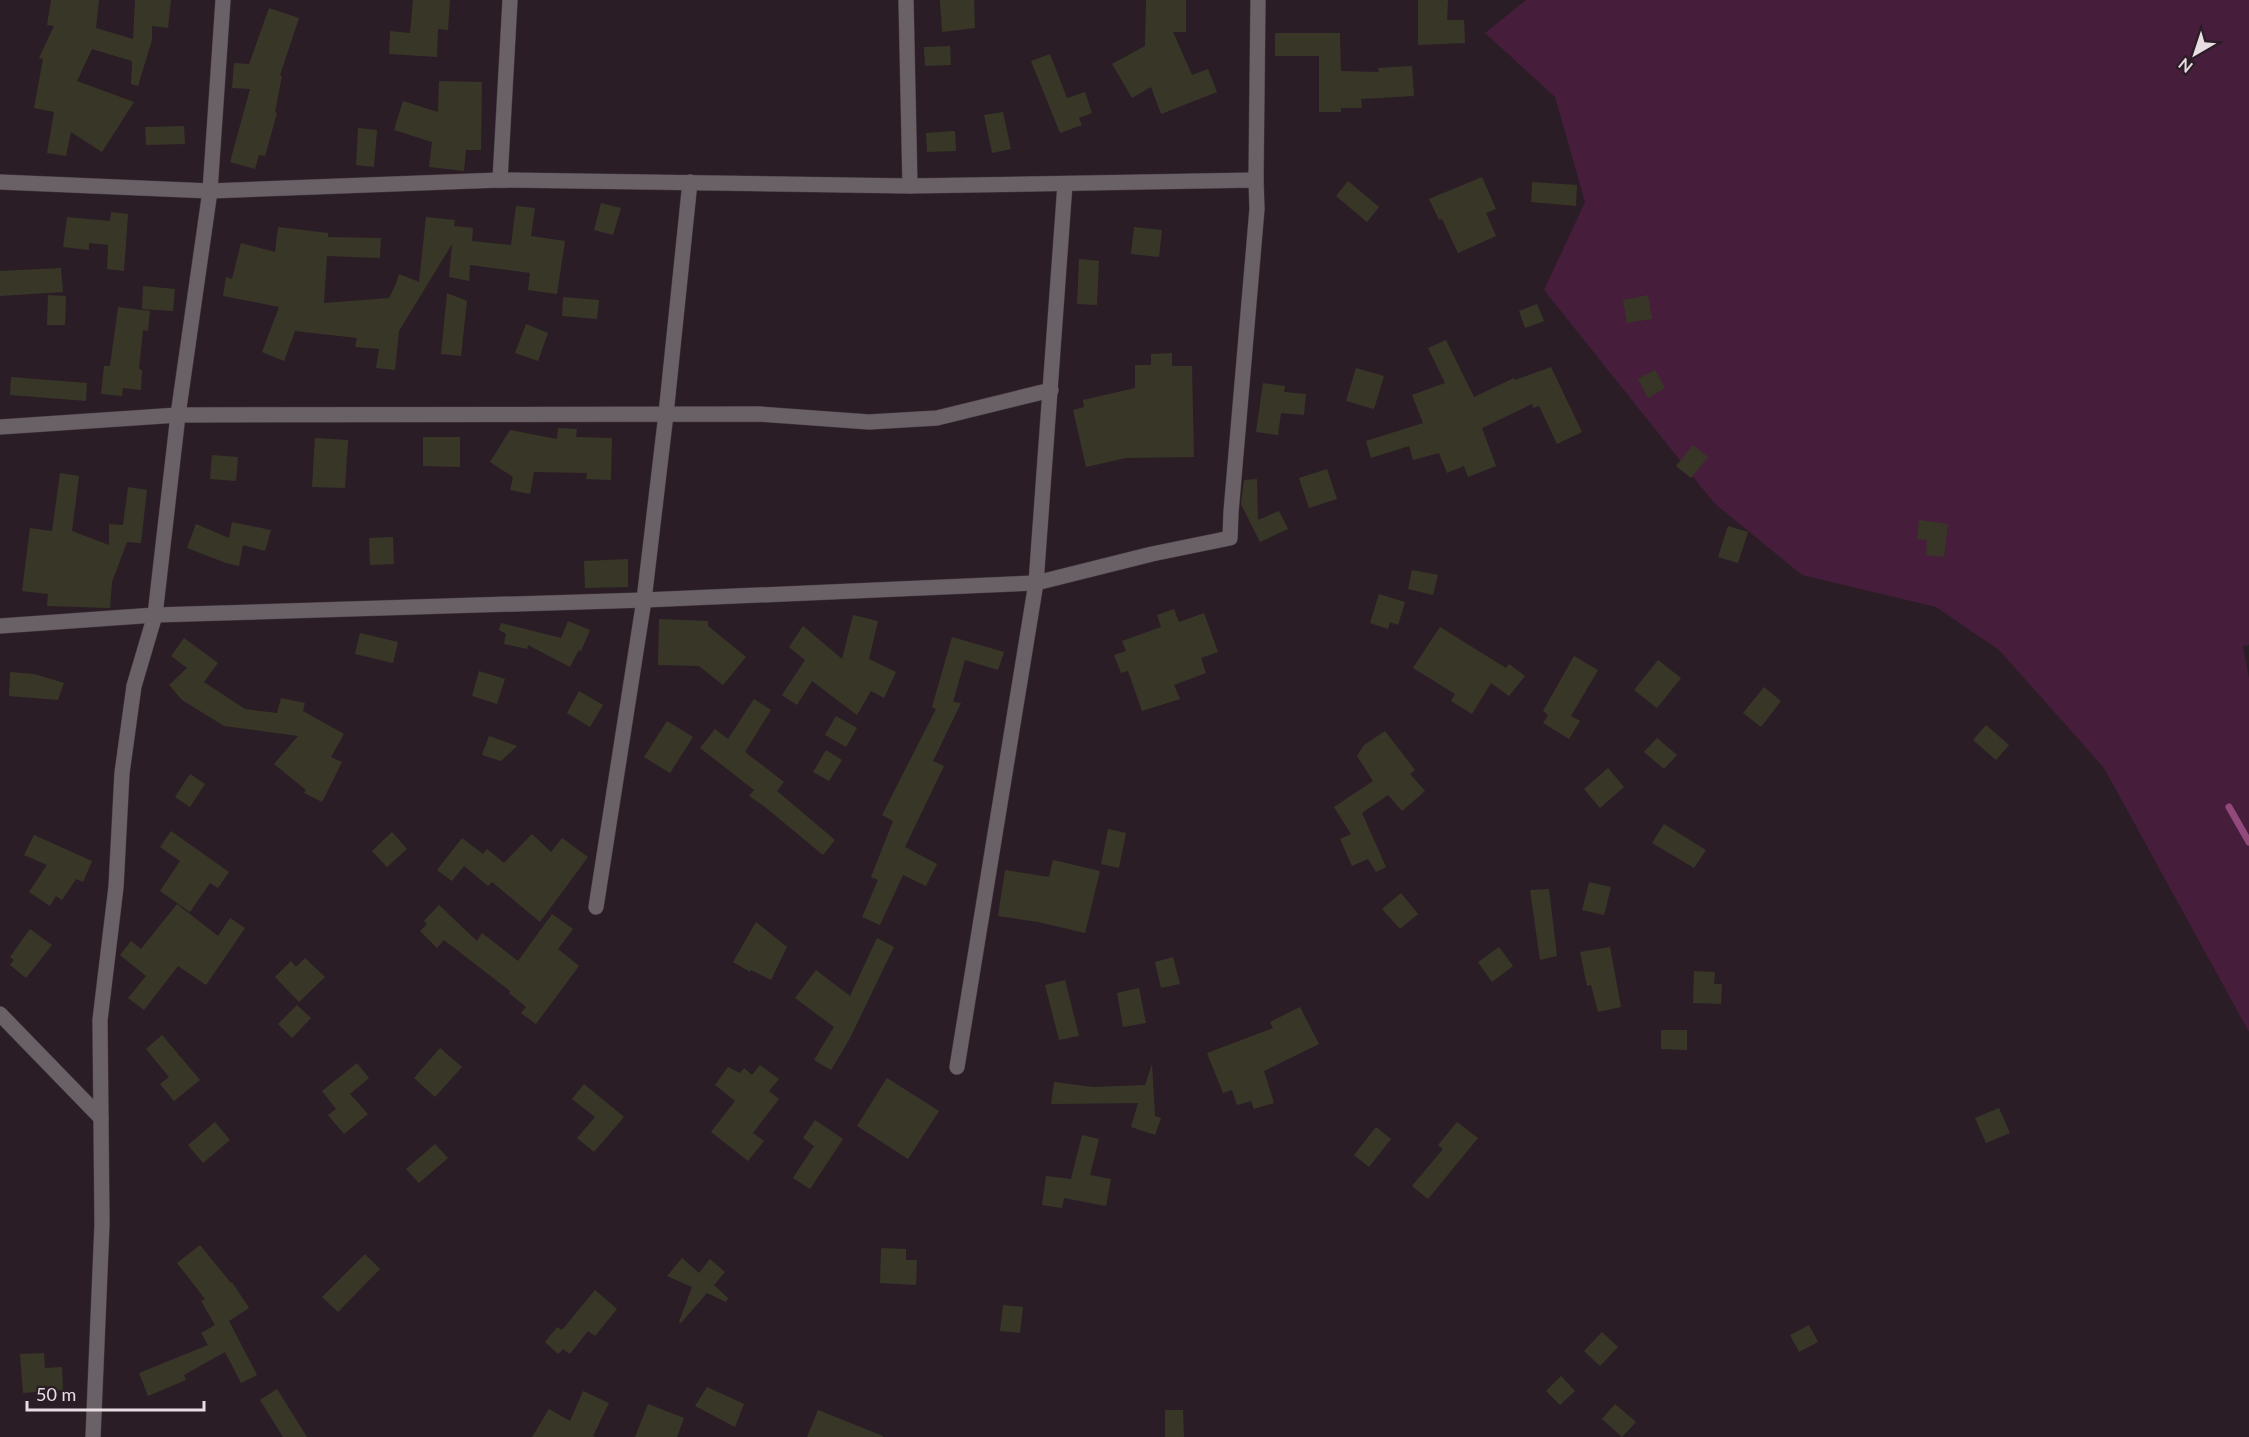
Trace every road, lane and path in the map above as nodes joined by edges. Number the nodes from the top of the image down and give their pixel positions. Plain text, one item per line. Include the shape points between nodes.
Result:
1 (223, 0) edge
2 (510, 0) edge
3 (906, 0) edge
4 (1258, 0) edge
5 (500, 180) junction
6 (1256, 180) junction
7 (0, 182) edge
8 (690, 182) junction
9 (1065, 184) junction
10 (910, 186) junction
11 (210, 191) junction
12 (1051, 390) junction
13 (666, 414) junction
14 (178, 415) junction
15 (0, 427) edge
16 (1036, 583) junction
17 (645, 600) junction
18 (155, 615) junction
19 (0, 626) edge
20 (596, 907) dead end
21 (0, 1014) edge
22 (957, 1066) dead end
23 (101, 1118) junction
24 (93, 1437) edge

1 - 11 street
2 - 5 street
3 - 10 street
4 - 6 street
5 - 8 street
5 - 11 street
6 - 9 street
6 - 16 street via 1257,209 1230,538
7 - 11 street
8 - 10 street
8 - 13 street
9 - 10 street
9 - 12 street
11 - 14 street
12 - 13 street via 937,418 869,422 759,414
12 - 16 street
13 - 14 street
13 - 17 street
14 - 15 street
14 - 18 street
16 - 17 street
16 - 22 street
17 - 18 street
17 - 20 street
18 - 19 street
18 - 23 street via 134,686 122,773 116,886 100,1020
21 - 23 street
23 - 24 street via 102,1224

